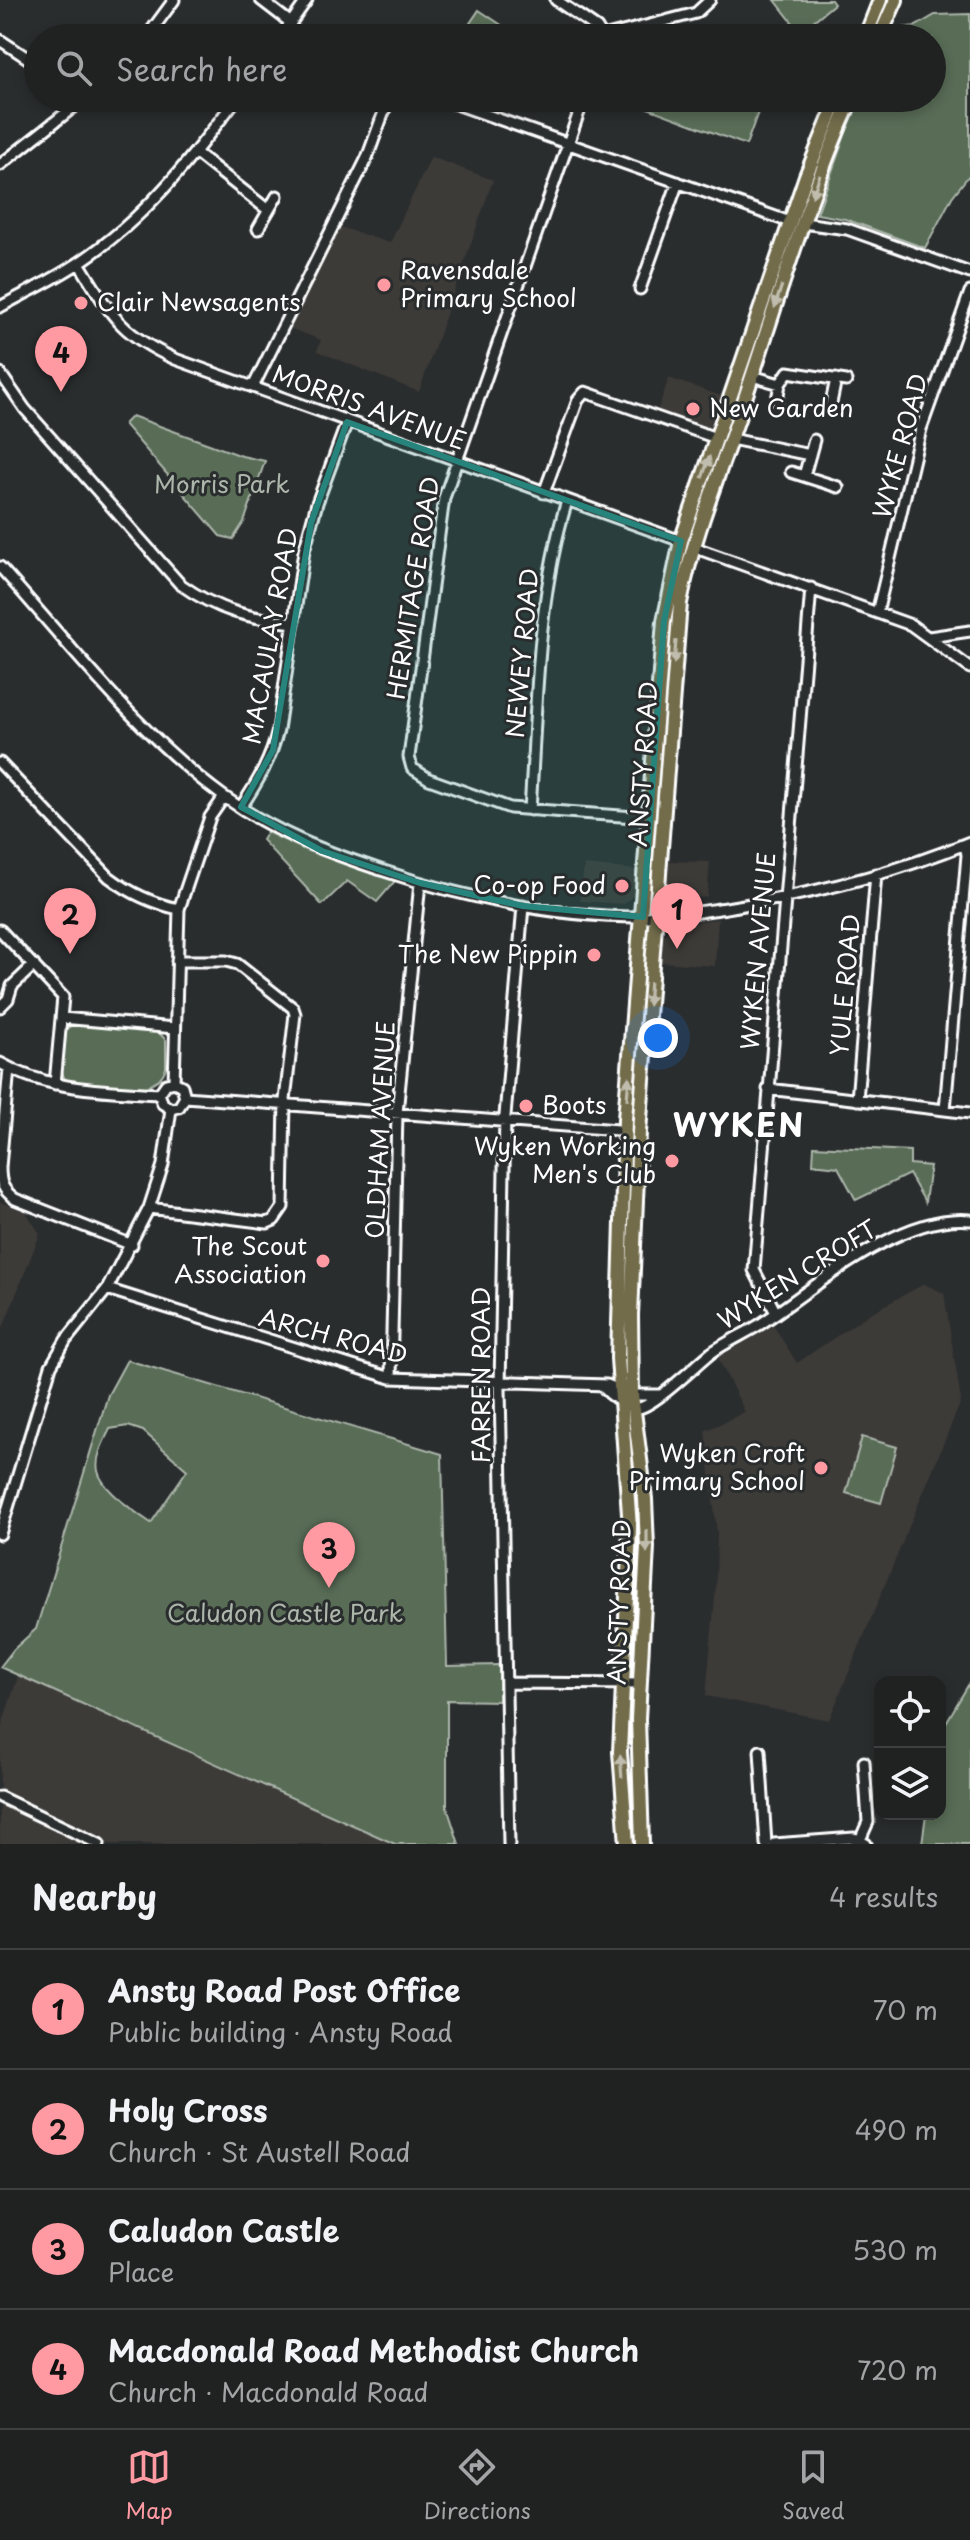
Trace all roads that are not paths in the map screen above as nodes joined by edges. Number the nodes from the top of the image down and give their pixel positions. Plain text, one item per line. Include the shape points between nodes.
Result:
1 (174, 0) edge
2 (261, 0) edge
3 (307, 0) edge
4 (556, 0) edge
5 (710, 0) edge
6 (883, 0) edge
7 (896, 0) edge
8 (156, 24) edge
9 (290, 24) joint
10 (591, 24) edge
11 (655, 24) edge
12 (871, 24) edge
13 (885, 24) edge
14 (0, 40) edge
15 (24, 56) edge
16 (64, 112) edge
17 (227, 112) edge
18 (384, 112) edge
19 (478, 112) edge
20 (579, 112) edge
21 (832, 112) edge
22 (845, 112) edge
23 (568, 144) junction
24 (196, 153) junction
25 (0, 165) edge
26 (678, 182) junction
27 (277, 196) dead end
28 (268, 210) junction
29 (797, 222) junction
30 (258, 229) dead end
31 (79, 263) junction
32 (970, 273) edge
33 (640, 289) dead end
34 (970, 292) edge
35 (0, 307) edge
36 (0, 373) edge
37 (752, 376) junction
38 (780, 384) junction
39 (253, 387) junction
40 (777, 400) dead end
41 (830, 408) dead end
42 (347, 422) junction
43 (716, 438) junction
44 (731, 439) junction
45 (814, 440) dead end
46 (810, 455) junction
47 (456, 460) junction
48 (791, 472) dead end
49 (804, 476) junction
50 (838, 487) dead end
51 (544, 493) junction
52 (567, 501) junction
53 (687, 544) junction
54 (0, 567) edge
55 (811, 588) junction
56 (877, 613) junction
57 (294, 623) junction
58 (970, 631) edge
59 (929, 637) junction
60 (970, 668) edge
61 (0, 763) edge
62 (224, 797) junction
63 (241, 807) junction
64 (530, 810) junction
65 (649, 818) junction
66 (968, 843) edge
67 (876, 874) junction
68 (420, 883) junction
69 (784, 899) junction
70 (523, 906) junction
71 (179, 909) junction
72 (649, 916) junction
73 (0, 930) edge
74 (177, 961) junction
75 (34, 965) junction
76 (0, 1007) edge
77 (62, 1018) junction
78 (175, 1028) junction
79 (5, 1066) edge
80 (174, 1082) junction
81 (55, 1084) junction
82 (768, 1089) junction
83 (159, 1094) junction
84 (185, 1097) junction
85 (857, 1100) junction
86 (285, 1104) junction
87 (171, 1109) junction
88 (945, 1110) junction
89 (397, 1113) junction
90 (970, 1113) edge
91 (505, 1122) junction
92 (621, 1130) junction
93 (639, 1132) junction
94 (149, 1208) junction
95 (970, 1220) edge
96 (132, 1245) junction
97 (107, 1289) junction
98 (776, 1313) junction
99 (391, 1378) junction
100 (500, 1382) junction
101 (626, 1398) junction
102 (0, 1534) edge
103 (506, 1683) junction
104 (624, 1683) junction
105 (640, 1684) junction
106 (760, 1751) dead end
107 (864, 1762) dead end
108 (0, 1797) edge
109 (863, 1842) edge
110 (99, 1844) edge
111 (509, 1844) edge
112 (627, 1844) edge
113 (642, 1844) edge
114 (766, 1844) edge
115 (774, 1844) edge

1 - 8 street
2 - 9 street
3 - 9 street
4 - 10 street
5 - 11 street via 696,13
6 - 12 highway
7 - 13 highway
14 - 15 street
16 - 25 street
17 - 24 street
18 - 39 street via 367,158
19 - 23 street
20 - 23 street, HERMITAGE ROAD
21 - 29 highway, ANSTY ROAD via 806,176
22 -> 29 highway, ANSTY ROAD
23 - 26 street
23 - 47 street, HERMITAGE ROAD
24 - 28 street
24 - 31 street via 156,199
26 - 29 street
26 - 33 street
27 - 28 street
28 - 30 street
29 - 32 street via 847,229
29 -> 37 highway, ANSTY ROAD
29 - 43 highway, ANSTY ROAD
31 - 35 street
31 - 39 street, MORRIS AVENUE via 108,311 138,340
34 - 56 street, WYKE ROAD via 921,429
36 - 57 street via 25,409 180,584 228,611
37 - 38 street
37 - 44 highway, ANSTY ROAD
38 - 40 street
38 - 41 street via 788,372 841,380
39 - 42 street, MORRIS AVENUE
42 - 47 street, MORRIS AVENUE
42 - 57 street, MACAULAY ROAD via 311,523
43 - 51 street via 585,392
53 -> 43 highway, ANSTY ROAD
44 - 46 street
44 - 53 highway, ANSTY ROAD
45 - 46 street
46 - 49 street
47 - 51 street, MORRIS AVENUE
47 - 64 street, HERMITAGE ROAD via 440,522 409,757 414,769 429,779 500,806
48 - 49 street
49 - 50 street
51 - 52 street, MORRIS AVENUE
52 - 53 street, MORRIS AVENUE
52 - 64 street, NEWEY ROAD via 544,599
53 - 55 street, MORRIS AVENUE
53 - 65 highway, ANSTY ROAD via 664,621
53 -> 72 highway, ANSTY ROAD
54 - 62 street via 133,717
55 - 56 street, MORRIS AVENUE
55 - 69 street, WYKEN AVENUE
56 - 59 street, MORRIS AVENUE
57 - 63 street, MACAULAY ROAD via 273,750
58 - 59 street
59 - 60 street, MORRIS AVENUE
61 - 71 street via 109,877 154,903
62 - 63 street
62 - 71 street via 210,817
63 - 68 street via 322,851
64 - 65 street
65 - 72 highway, ANSTY ROAD
66 - 67 street
66 - 88 street
67 - 69 street
67 - 85 street, YULE ROAD
68 - 70 street
68 - 89 street, OLDHAM AVENUE
69 - 72 street
69 - 82 street, WYKEN AVENUE
70 - 72 street
70 - 91 street, FARREN ROAD
71 - 74 street
92 -> 72 highway, ANSTY ROAD
72 -> 93 highway, ANSTY ROAD
73 - 75 street
74 - 78 street
74 - 86 street via 237,964 293,1008
75 - 76 street
75 - 77 street via 62,995
77 - 78 street
77 - 81 street
78 - 80 street
79 - 81 street
79 - 96 street via 0,1167 4,1191
80 - 83 street
80 - 84 street via 182,1086
81 - 83 street
82 - 85 street
82 - 98 street, WYKEN AVENUE via 754,1270
83 - 87 street
84 - 86 street
84 - 87 street
85 - 88 street
86 - 89 street
86 - 94 street via 283,1207 274,1220
87 - 94 street via 163,1165
88 - 90 street
89 - 91 street
89 - 99 street, OLDHAM AVENUE
91 - 92 street
91 - 100 street, FARREN ROAD
92 - 93 highway
92 - 101 highway, ANSTY ROAD via 618,1358
93 - 101 highway, ANSTY ROAD
94 - 96 street
95 - 98 street, WYKEN CROFT via 917,1226
96 - 97 street
97 - 99 street, ARCH ROAD
97 - 102 street via 51,1366
98 - 101 street, WYKEN CROFT via 714,1351 644,1407
99 - 100 street, ARCH ROAD
100 - 101 street, ARCH ROAD via 602,1386
100 - 103 street, FARREN ROAD
101 - 104 highway, ANSTY ROAD via 630,1528
101 -> 105 highway, ANSTY ROAD via 645,1499
103 - 104 street
103 - 111 street, FARREN ROAD
104 - 105 street
112 -> 104 highway, ANSTY ROAD via 620,1752
105 - 113 highway, ANSTY ROAD
106 - 114 street
107 - 109 street via 868,1822
108 - 110 street
109 - 115 street via 854,1838

